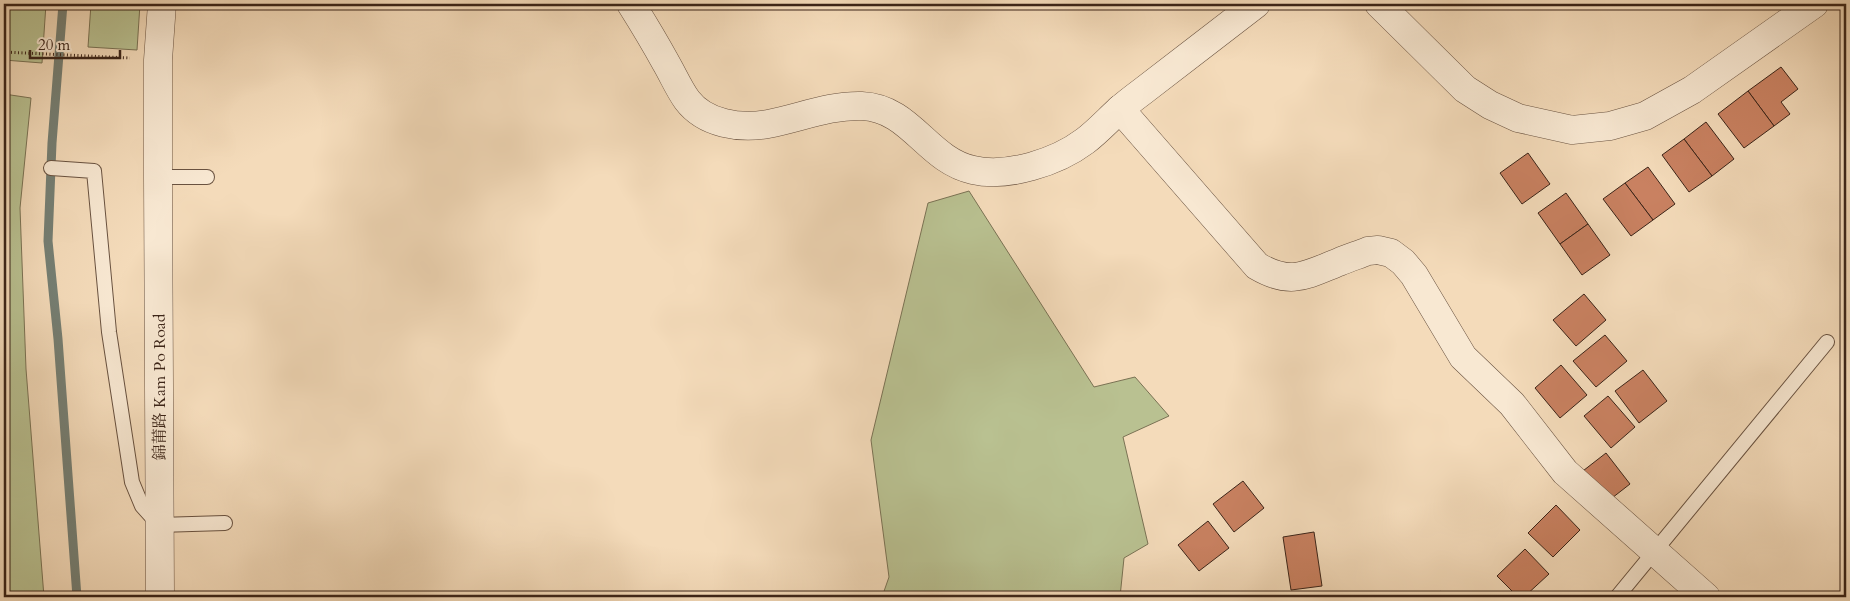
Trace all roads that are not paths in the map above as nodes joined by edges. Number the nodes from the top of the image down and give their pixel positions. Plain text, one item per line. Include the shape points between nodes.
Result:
1 (162, 4) edge
2 (631, 4) edge
3 (1256, 4) edge
4 (1379, 4) edge
5 (1814, 4) edge
6 (1120, 109) junction
7 (51, 168) dead end
8 (158, 177) junction
9 (207, 177) dead end
10 (1827, 342) dead end
11 (225, 524) dead end
12 (159, 525) junction
13 (1655, 552) junction
14 (160, 597) edge
15 (1617, 597) edge
16 (1706, 597) edge

1 - 8 street, 錦莆路 Kam Po Road via 158,60
2 - 6 street via 688,101 704,115 726,124 768,124 830,108 863,106 888,113 908,124 953,163 973,170 997,172 1025,169 1058,156 1085,141
3 - 6 street
4 - 5 street via 1465,89 1518,118 1572,130 1610,126 1645,116 1692,90
6 - 13 street via 1257,266 1271,275 1302,276 1378,250 1392,253 1403,262 1463,357 1512,404 1565,472
7 - 12 lane via 94,171 109,332 132,482 142,506
8 - 9 lane
8 - 12 street, 錦莆路 Kam Po Road
10 - 13 lane
11 - 12 lane
12 - 14 street, 錦莆路 Kam Po Road
13 - 15 lane
13 - 16 street

